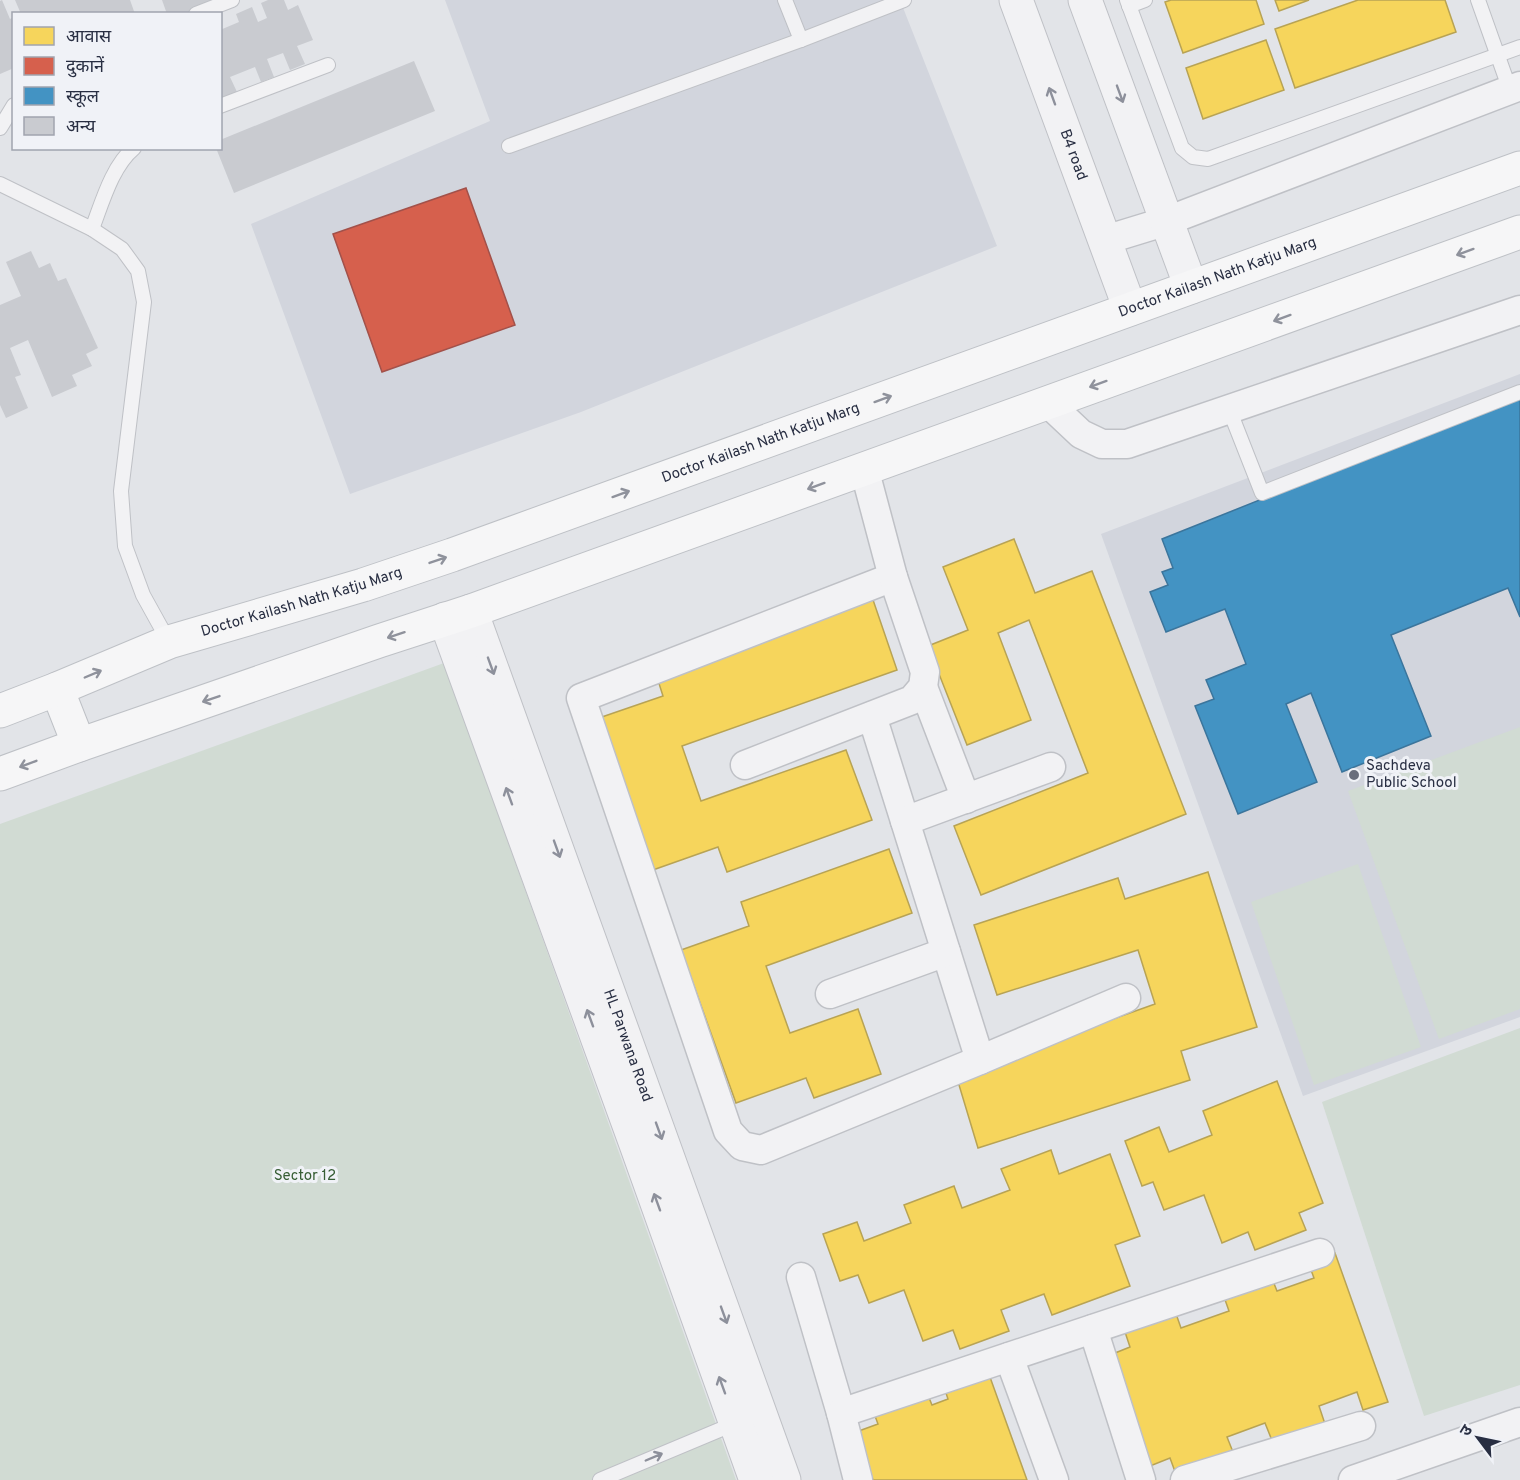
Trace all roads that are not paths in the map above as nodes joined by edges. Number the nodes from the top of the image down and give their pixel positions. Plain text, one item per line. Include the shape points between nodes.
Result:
1 (232, 0) edge
2 (785, 0) edge
3 (904, 0) edge
4 (1016, 0) edge
5 (1085, 0) edge
6 (1145, 0) edge
7 (1478, 0) edge
8 (1128, 3) edge
9 (201, 12) edge
10 (801, 40) junction
11 (1520, 47) edge
12 (1498, 55) junction
13 (328, 65) dead end
14 (1515, 88) edge
15 (222, 105) edge
16 (12, 108) edge
17 (0, 128) edge
18 (509, 146) dead end
19 (132, 150) edge
20 (1520, 168) edge
21 (0, 184) edge
22 (1167, 221) junction
23 (92, 229) junction
24 (1520, 232) edge
25 (1105, 240) junction
26 (1191, 287) junction
27 (1131, 309) junction
28 (1520, 310) edge
29 (1520, 392) edge
30 (1047, 402) junction
31 (1229, 409) junction
32 (864, 468) junction
33 (894, 577) junction
34 (458, 615) junction
35 (169, 642) junction
36 (922, 687) junction
37 (57, 689) junction
38 (0, 711) edge
39 (872, 716) junction
40 (79, 745) junction
41 (745, 765) dead end
42 (1051, 767) dead end
43 (0, 774) edge
44 (966, 799) junction
45 (904, 821) junction
46 (946, 952) junction
47 (830, 994) dead end
48 (1126, 998) dead end
49 (980, 1060) junction
50 (1320, 1253) dead end
51 (801, 1277) dead end
52 (1093, 1329) junction
53 (1009, 1357) junction
54 (841, 1413) junction
55 (1520, 1422) edge
56 (736, 1423) junction
57 (1361, 1426) dead end
58 (600, 1480) edge
59 (756, 1480) edge
60 (784, 1480) edge
61 (858, 1480) edge
62 (1054, 1480) edge
63 (1142, 1480) edge
64 (1185, 1480) edge
65 (1353, 1480) edge

1 - 9 lane
2 - 10 lane
3 - 10 lane
25 -> 4 street, B4 road
5 -> 22 street
6 - 8 lane
7 - 12 lane
8 - 12 lane via 1182,148 1193,157 1208,159
10 - 18 lane
11 - 12 lane
12 - 14 lane
13 - 15 lane
14 - 22 street
16 - 17 lane
19 - 23 lane via 124,156
20 - 26 main road, Doctor Kailash Nath Katju Marg
21 - 23 lane
22 - 25 street
22 - 26 street
23 - 35 lane via 122,249 138,271 144,302 121,492 125,546 143,595
24 -> 30 main road
25 - 27 street, B4 road
26 - 27 main road, Doctor Kailash Nath Katju Marg
35 -> 27 main road, Doctor Kailash Nath Katju Marg via 452,555
28 - 31 street
29 - 31 lane via 1262,493
30 - 31 street via 1081,434 1102,444 1127,444
30 - 32 main road
32 - 33 street
32 -> 34 main road
33 - 36 street via 925,672
33 - 49 street via 581,698 728,1131 742,1146 761,1150
34 -> 40 main road
56 -> 34 street via 641,1158
34 -> 60 street, HL Parwana Road
37 -> 35 main road, Doctor Kailash Nath Katju Marg
36 - 39 street via 912,700
36 - 44 street
37 - 38 main road, Doctor Kailash Nath Katju Marg
37 - 40 main road
39 - 41 street
39 - 45 street
40 -> 43 main road
42 - 44 street
44 - 45 street
45 - 46 street
46 - 47 street
46 - 49 street
48 - 49 street
50 - 52 street
51 - 54 street
52 - 53 street
52 - 63 street
53 - 54 street
53 - 62 street
54 - 61 street
55 - 65 street
58 -> 56 lane
56 - 59 street
57 - 64 street

